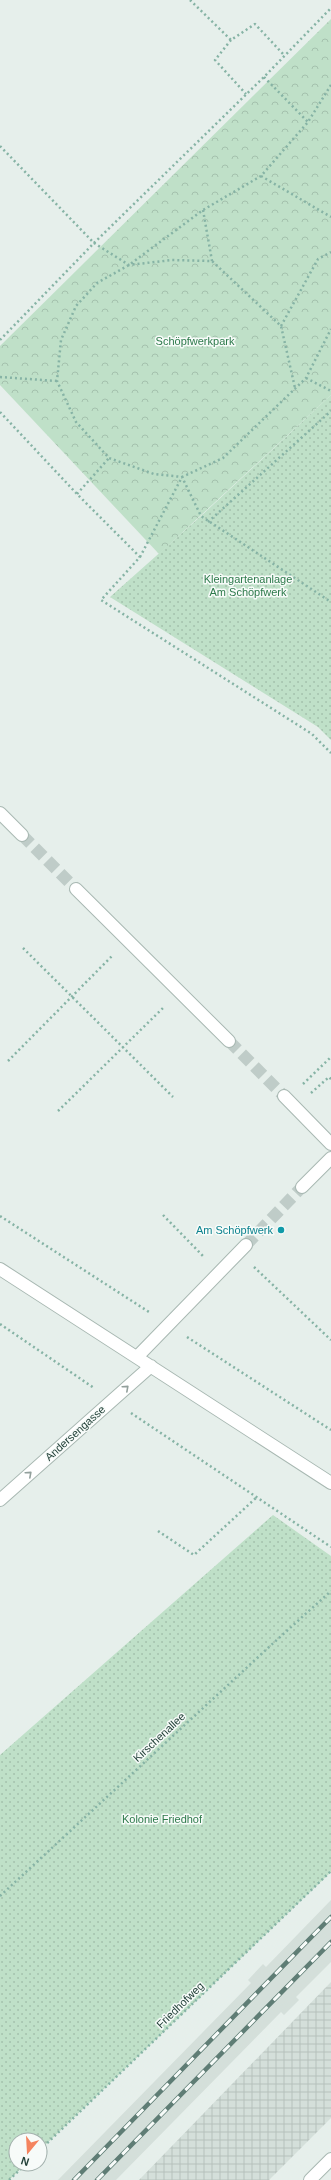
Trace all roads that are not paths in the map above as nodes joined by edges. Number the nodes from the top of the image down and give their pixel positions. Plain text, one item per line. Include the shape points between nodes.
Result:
1 (0, 813) edge
2 (22, 835) tunnel mouth
3 (76, 890) tunnel mouth
4 (229, 1041) tunnel mouth
5 (289, 1101) tunnel mouth
6 (331, 1144) edge
7 (331, 1158) edge
8 (302, 1187) tunnel mouth
9 (242, 1249) tunnel mouth
10 (0, 1269) edge
11 (137, 1357) junction
12 (151, 1366) junction
13 (331, 1483) edge
14 (0, 1500) edge
15 (331, 2159) edge
16 (310, 2180) edge

1 - 2 street
3 - 4 street
5 - 6 street
7 - 8 street
9 - 11 street
10 - 11 street
11 - 12 street
12 - 13 street
14 -> 12 street, Andersengasse
15 - 16 street

